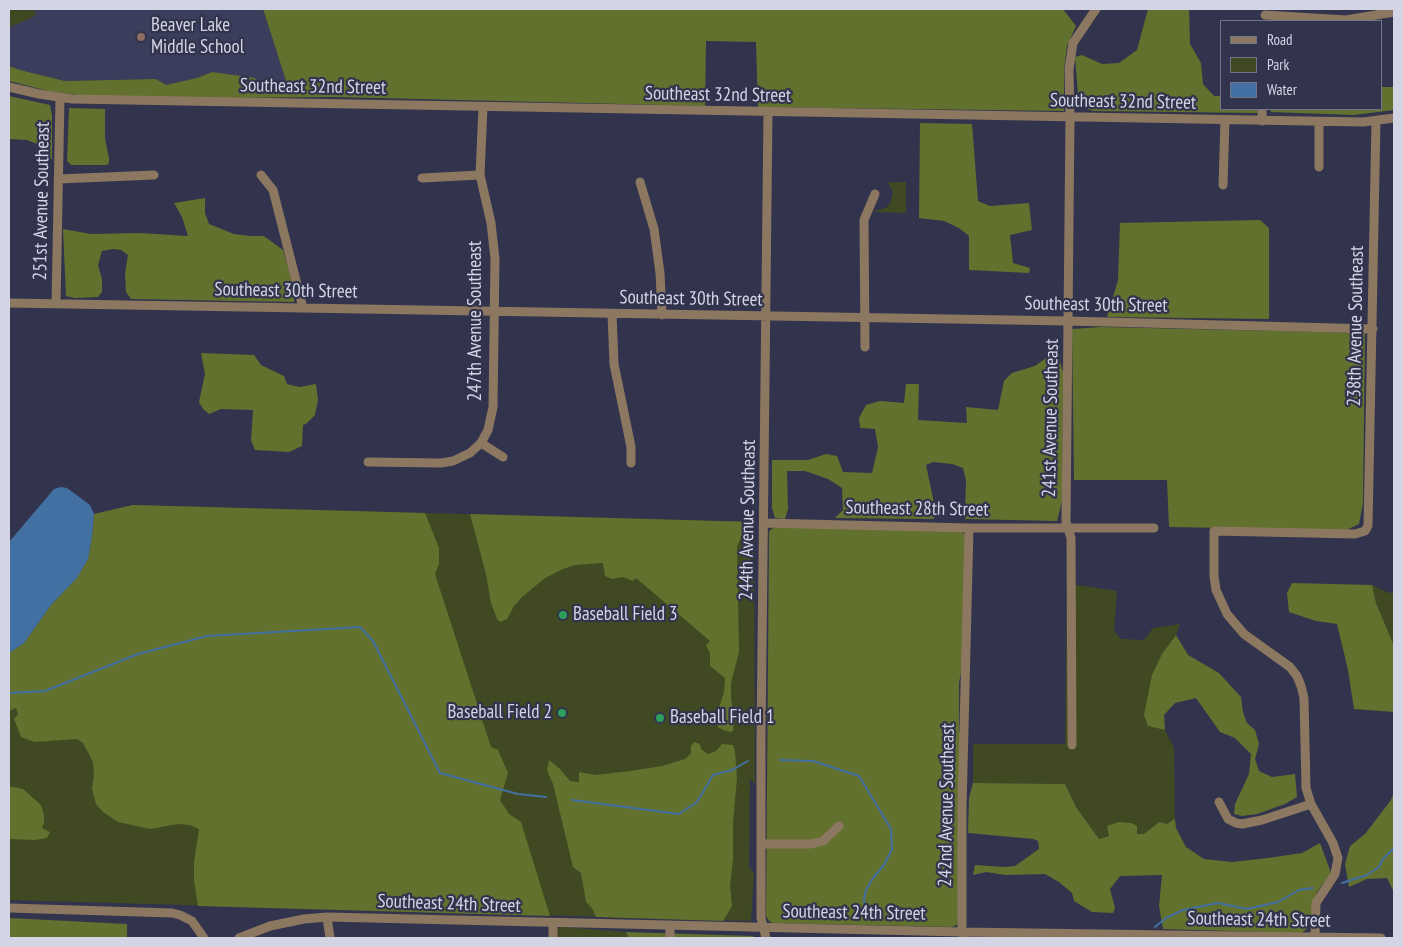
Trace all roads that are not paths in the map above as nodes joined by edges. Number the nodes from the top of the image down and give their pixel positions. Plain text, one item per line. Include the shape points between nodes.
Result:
1 (1096, 9) edge
2 (1394, 12) edge
3 (1265, 15) edge
4 (9, 87) edge
5 (60, 98) junction
6 (483, 107) junction
7 (1262, 110) edge
8 (768, 112) junction
9 (1070, 118) junction
10 (1394, 118) edge
11 (1225, 120) junction
12 (1262, 121) junction
13 (1376, 121) junction
14 (1319, 122) junction
15 (1318, 167) dead end
16 (261, 174) dead end
17 (480, 174) junction
18 (154, 175) dead end
19 (58, 178) junction
20 (422, 178) dead end
21 (640, 182) dead end
22 (1223, 186) dead end
23 (875, 194) dead end
24 (9, 303) edge
25 (56, 304) junction
26 (303, 308) junction
27 (493, 312) junction
28 (612, 314) junction
29 (662, 315) junction
30 (766, 316) junction
31 (866, 318) junction
32 (1068, 321) junction
33 (1373, 329) junction
34 (865, 347) dead end
35 (481, 443) junction
36 (503, 457) dead end
37 (368, 462) dead end
38 (631, 463) dead end
39 (764, 523) junction
40 (969, 528) junction
41 (1068, 528) junction
42 (1154, 528) dead end
43 (1072, 745) dead end
44 (1219, 802) dead end
45 (1311, 804) junction
46 (840, 826) dead end
47 (761, 844) junction
48 (9, 908) edge
49 (327, 917) junction
50 (553, 923) junction
51 (670, 925) junction
52 (764, 927) junction
53 (962, 936) edge
54 (1200, 937) edge
55 (1315, 937) junction
56 (204, 938) edge
57 (239, 938) edge
58 (330, 938) edge
59 (553, 938) edge
60 (670, 938) edge
61 (766, 938) edge
62 (1381, 938) edge

1 - 9 street, 241st Avenue Southeast via 1072,43
2 - 3 street via 1346,20
4 - 5 street, Southeast 32nd Street
5 - 6 street, Southeast 32nd Street
5 - 19 street, 251st Avenue Southeast
6 - 8 street, Southeast 32nd Street
6 - 17 street, 247th Avenue Southeast
7 - 12 street
8 - 9 street, Southeast 32nd Street
8 - 30 street, 244th Avenue Southeast
9 - 11 street, Southeast 32nd Street
9 - 32 street, 241st Avenue Southeast
10 - 13 street, Southeast 32nd Street
11 - 12 street, Southeast 32nd Street
11 - 22 street
12 - 14 street, Southeast 32nd Street
13 - 14 street, Southeast 32nd Street
13 - 33 street, 238th Avenue Southeast
14 - 15 street
16 - 26 street via 273,190
17 - 20 street
17 - 27 street, 247th Avenue Southeast via 494,239
18 - 19 street
19 - 25 street, 251st Avenue Southeast
21 - 29 street via 654,230
23 - 31 street via 864,220
24 - 25 street, Southeast 30th Street
25 - 26 street, Southeast 30th Street
26 - 27 street, Southeast 30th Street
27 - 28 street, Southeast 30th Street
27 - 35 street, 247th Avenue Southeast via 492,407 488,430
28 - 29 street, Southeast 30th Street
28 - 38 street via 614,364 631,447
29 - 30 street, Southeast 30th Street
30 - 31 street, Southeast 30th Street
30 - 39 street, 244th Avenue Southeast
31 - 32 street, Southeast 30th Street
31 - 34 street
32 - 33 street, Southeast 30th Street
32 - 41 street, 241st Avenue Southeast
33 - 45 street, 238th Avenue Southeast via 1368,526 1365,531 1356,534 1214,531 1216,590 1227,614 1244,634 1290,668 1301,686 1305,781
35 - 36 street
35 - 37 street via 453,461
39 - 40 street, Southeast 28th Street
39 - 47 street, 244th Avenue Southeast
40 - 41 street, Southeast 28th Street
40 - 53 street, 242nd Avenue Southeast
41 - 42 street, Southeast 28th Street
41 - 43 street, 241st Avenue Southeast via 1071,538
44 - 45 street via 1228,819 1242,824
45 - 55 street via 1338,858 1335,874 1316,903
46 - 47 street via 823,841 812,844
47 - 52 street, 244th Avenue Southeast via 761,918
48 - 56 street via 172,913 192,921
49 - 50 street, Southeast 24th Street
49 - 57 street via 270,926
49 - 58 street
50 - 51 street, Southeast 24th Street
50 - 59 street
51 - 52 street, Southeast 24th Street
51 - 60 street
52 - 53 street, Southeast 24th Street
52 - 61 street, 244th Avenue Southeast
53 - 54 street, Southeast 24th Street
54 - 55 street, Southeast 24th Street
55 - 62 street, Southeast 24th Street

